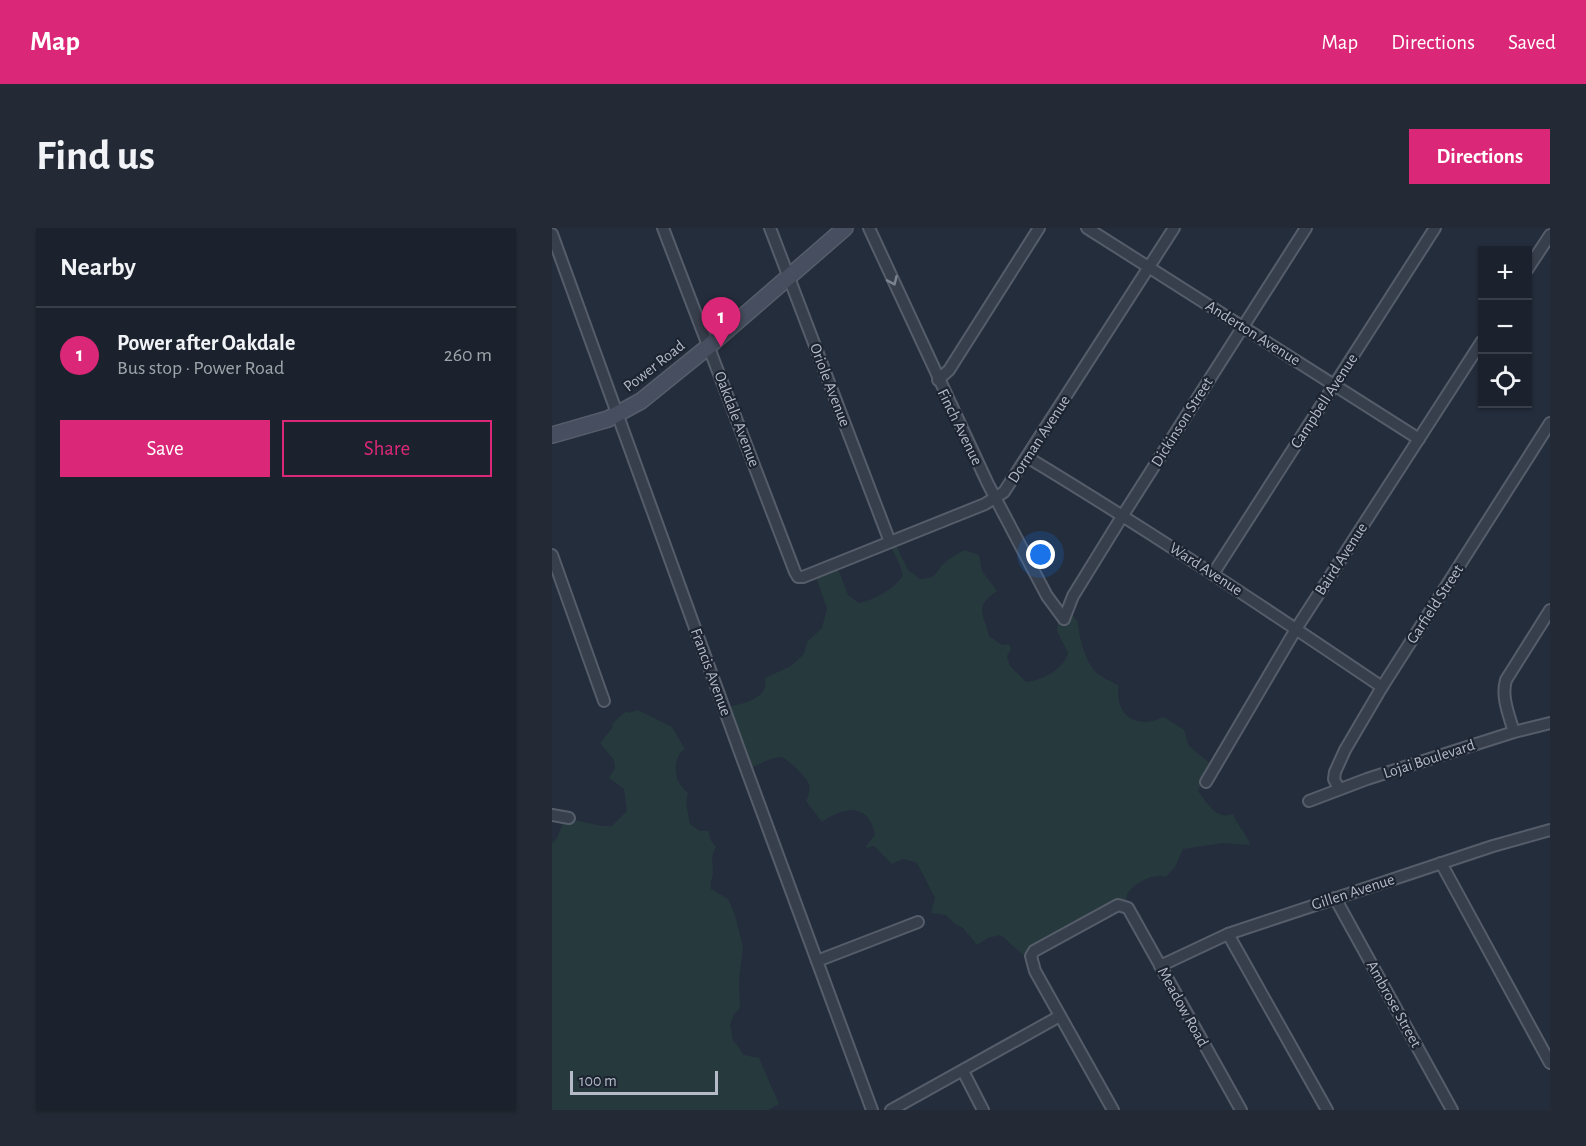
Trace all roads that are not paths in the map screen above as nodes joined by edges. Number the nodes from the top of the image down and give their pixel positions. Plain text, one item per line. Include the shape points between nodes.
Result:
1 (663, 228) edge
2 (770, 228) edge
3 (845, 228) edge
4 (869, 228) edge
5 (1039, 228) edge
6 (1086, 228) edge
7 (1174, 228) edge
8 (1306, 228) edge
9 (1435, 228) edge
10 (552, 234) edge
11 (1550, 235) edge
12 (1532, 262) edge
13 (1149, 268) junction
14 (789, 277) junction
15 (1243, 326) junction
16 (709, 346) junction
17 (1478, 347) edge
18 (938, 380) junction
19 (1335, 384) junction
20 (618, 414) junction
21 (1550, 423) edge
22 (552, 435) edge
23 (1419, 439) junction
24 (1027, 457) junction
25 (996, 499) junction
26 (1123, 515) junction
27 (890, 542) junction
28 (552, 555) edge
29 (1213, 574) junction
30 (798, 577) joint
31 (1550, 610) edge
32 (1064, 619) joint
33 (1296, 629) junction
34 (1382, 687) junction
35 (604, 701) dead end
36 (1550, 723) edge
37 (1514, 732) junction
38 (1206, 782) dead end
39 (1339, 789) junction
40 (1309, 801) dead end
41 (552, 815) edge
42 (569, 818) dead end
43 (1550, 830) edge
44 (1441, 863) junction
45 (1335, 898) junction
46 (918, 922) dead end
47 (1228, 934) junction
48 (817, 960) junction
49 (1160, 966) junction
50 (1060, 1016) junction
51 (1550, 1063) edge
52 (963, 1071) junction
53 (872, 1110) edge
54 (891, 1110) edge
55 (983, 1110) edge
56 (1113, 1110) edge
57 (1241, 1110) edge
58 (1327, 1110) edge
59 (1452, 1110) edge

1 - 16 street, Oakdale Avenue
2 - 14 street, Oriole Avenue
3 - 14 main road, Power Road
4 -> 18 street, Finch Avenue
5 - 18 street via 949,370
6 - 13 street, Anderton Avenue
7 - 13 street, Dorman Avenue
8 - 15 street, Dickinson Street
9 - 19 street, Campbell Avenue
10 - 20 street, Francis Avenue
11 - 12 street
13 - 15 street, Anderton Avenue
13 - 24 street, Dorman Avenue
14 - 16 main road, Power Road
14 - 27 street, Oriole Avenue
15 - 19 street, Anderton Avenue
15 - 26 street, Dickinson Street
16 - 20 main road, Power Road via 641,401
16 - 30 street, Oakdale Avenue
17 - 23 street, Baird Avenue
18 - 25 street, Finch Avenue
19 - 23 street, Anderton Avenue
19 - 29 street, Campbell Avenue
20 - 22 main road, Power Road
20 - 48 street, Francis Avenue
21 - 34 street, Garfield Street
23 - 33 street, Baird Avenue
24 - 25 street, Dorman Avenue
24 - 26 street, Ward Avenue
25 - 27 street, Dorman Avenue
25 - 32 street, Finch Avenue via 1047,596
26 - 29 street, Ward Avenue
26 - 32 street, Dickinson Street via 1073,596
27 - 30 street, Dorman Avenue
28 - 35 street
29 - 33 street, Ward Avenue
31 - 37 street via 1506,680 1504,689
33 - 34 street, Ward Avenue
33 - 38 street, Baird Avenue
34 - 39 street, Garfield Street via 1337,764 1334,779
36 - 37 street, Lojai Boulevard
37 - 39 street, Lojai Boulevard
39 - 40 street, Lojai Boulevard
41 - 42 street
43 - 44 street, Gillen Avenue
44 - 45 street, Gillen Avenue
44 - 51 street
45 - 47 street, Gillen Avenue
45 - 59 street, Ambrose Street
46 - 48 street
47 - 49 street, Gillen Avenue
47 - 58 street
48 - 53 street, Francis Avenue
49 - 50 street, Meadow Road via 1128,909 1118,906 1031,956
49 - 57 street, Meadow Road
50 - 52 street
50 - 56 street
52 - 54 street
52 - 55 street

